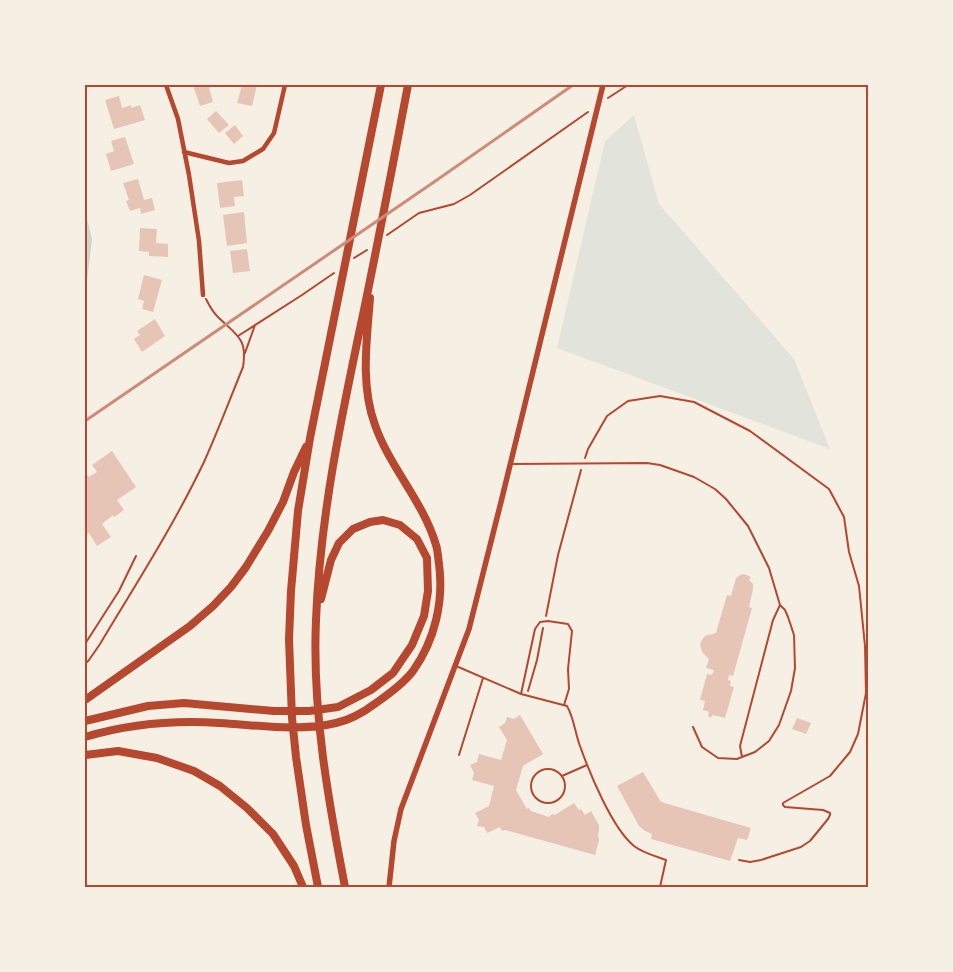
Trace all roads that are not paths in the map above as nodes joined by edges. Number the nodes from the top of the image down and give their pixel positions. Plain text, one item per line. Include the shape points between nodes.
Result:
1 (166, 85) edge
2 (286, 85) edge
3 (381, 85) edge
4 (408, 85) edge
5 (603, 85) edge
6 (184, 152) junction
7 (373, 267) junction
8 (203, 296) road end
9 (310, 438) junction
10 (510, 464) junction
11 (136, 556) dead end
12 (780, 606) junction
13 (316, 620) junction
14 (85, 644) edge
15 (456, 666) junction
16 (483, 678) junction
17 (521, 694) junction
18 (85, 700) edge
19 (564, 705) junction
20 (85, 722) edge
21 (693, 727) dead end
22 (85, 737) edge
23 (85, 755) edge
24 (459, 755) dead end
25 (742, 757) junction
26 (588, 765) junction
27 (562, 776) junction
28 (303, 887) edge
29 (318, 887) edge
30 (345, 887) edge
31 (389, 887) edge
32 (660, 887) edge

1 - 6 street via 178,119
2 - 6 street via 274,133 262,149 230,164
3 - 9 highway
4 - 7 highway
5 - 10 street
6 - 8 street via 199,241
7 - 13 highway via 334,460
7 - 22 highway via 366,360 367,392 374,424 388,455 425,516 437,546 441,578 439,610 430,641 412,672 391,693 365,711 336,723 280,728 179,722 108,730
9 - 18 highway via 268,531 231,587 190,626
9 - 29 highway via 298,511 288,639 296,757
10 - 12 lane via 647,463 694,477 715,489 748,526 769,568
10 - 15 street via 471,620
11 - 14 lane
12 - 25 lane via 773,620 740,746
12 - 25 lane via 785,610 794,635 795,668 791,691 779,725 768,741 755,752
13 - 20 highway via 331,560 339,543 353,529 383,520 400,525 417,539 427,558 428,591 424,616 412,645 393,673 371,690 338,707 309,711 184,703 148,706
13 - 30 highway via 318,717
15 - 16 lane
15 - 31 street via 401,809
16 - 17 lane
16 - 24 lane
17 - 19 lane
17 - 19 lane via 540,622 568,624 572,631 569,689
19 - 26 lane via 571,713
21 - 25 lane via 702,746 718,758
23 - 28 highway via 118,751 157,758 220,786 273,834 294,866
26 - 27 lane
26 - 32 lane via 624,836 636,847 666,860
27 - 27 lane via 547,768 536,773 531,784 533,795 542,802 558,800 565,786

